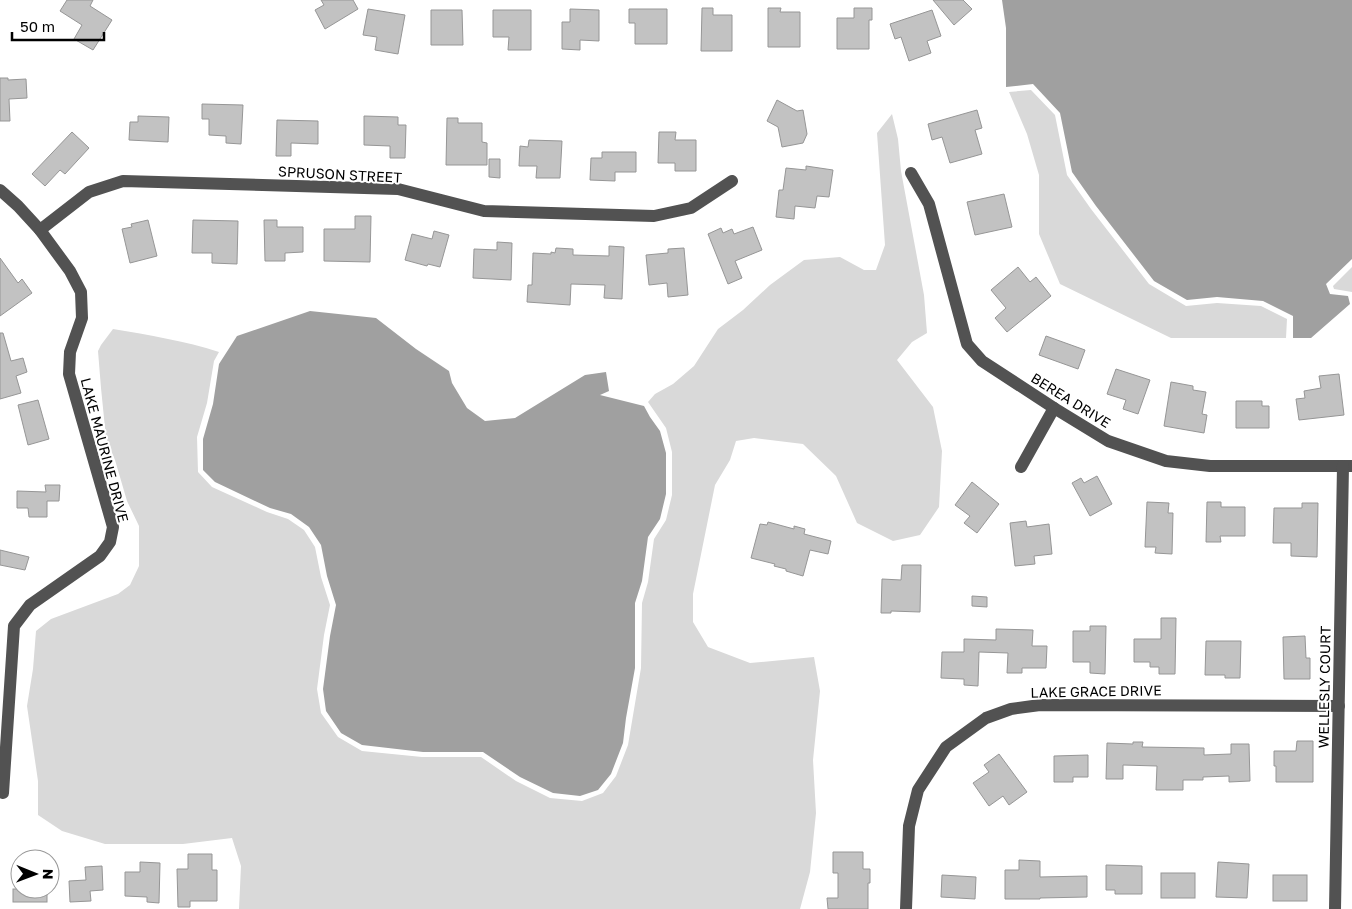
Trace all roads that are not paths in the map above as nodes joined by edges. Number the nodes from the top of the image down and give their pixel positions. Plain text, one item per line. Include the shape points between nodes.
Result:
1 (911, 173) dead end
2 (732, 181) dead end
3 (0, 190) edge
4 (40, 230) junction
5 (1054, 408) junction
6 (1348, 466) edge
7 (1021, 467) dead end
8 (1339, 706) junction
9 (3, 794) dead end
10 (906, 909) edge
11 (1335, 909) edge

1 - 5 street, BEREA DRIVE via 929,204 967,344 982,361
2 - 4 street, SPRUSON STREET via 691,208 654,216 484,211 398,189 123,182 88,192
3 - 4 street, LAKE MAURINE DRIVE
4 - 9 street, LAKE MAURINE DRIVE via 70,270 81,292 82,318 70,352 69,374 113,526 110,542 100,556 30,605 14,626
5 - 6 street, BEREA DRIVE via 1108,442 1166,461 1210,466
5 - 7 street
6 - 8 street, WELLESLY COURT
8 - 10 street, LAKE GRACE DRIVE via 1040,705 1011,709 986,718 946,747 918,790 909,826
8 - 11 street, WELLESLY COURT

